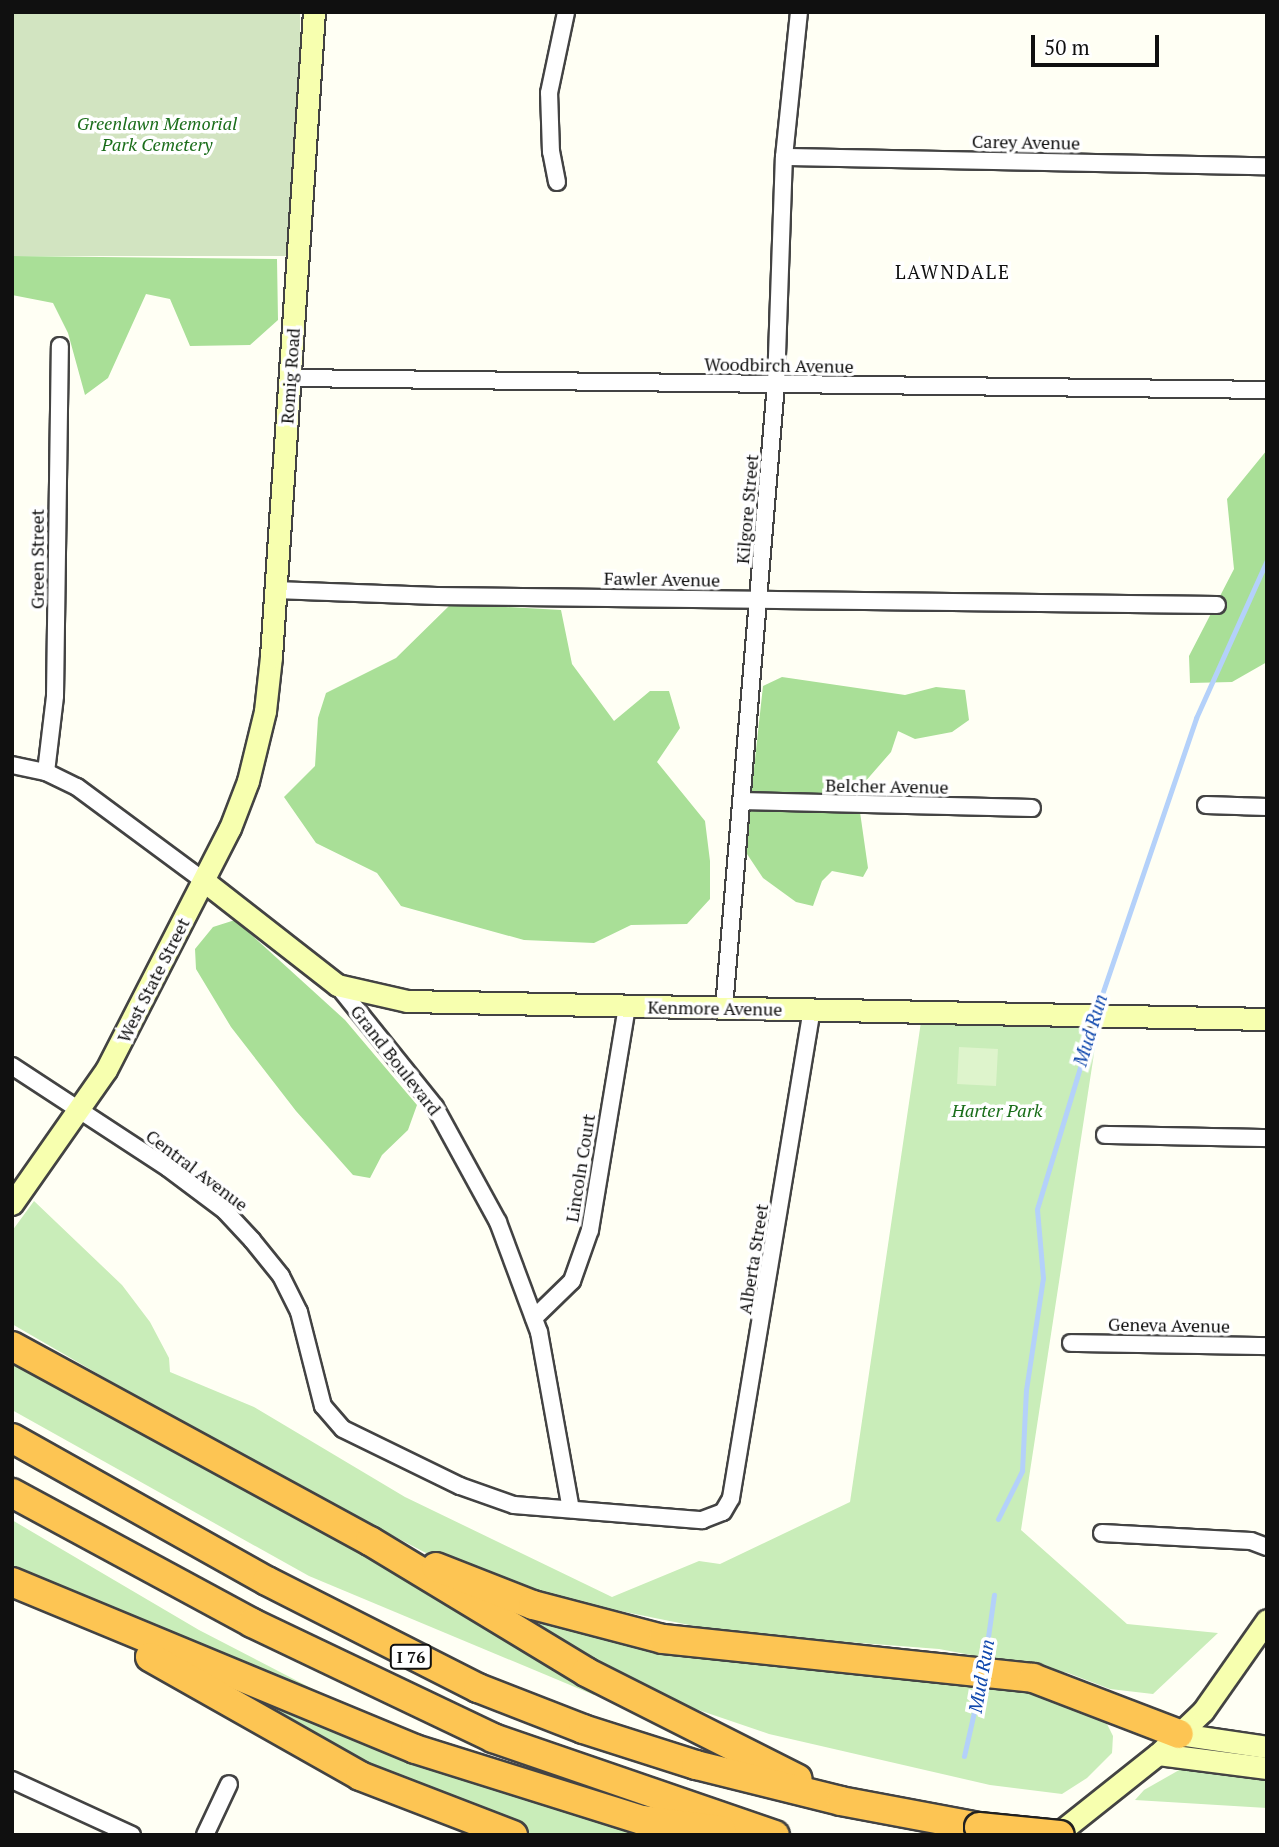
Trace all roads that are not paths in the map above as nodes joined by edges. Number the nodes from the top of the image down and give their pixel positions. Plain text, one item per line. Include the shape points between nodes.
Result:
1 (314, 12) edge
2 (566, 12) edge
3 (799, 12) edge
4 (784, 157) junction
5 (1267, 166) edge
6 (557, 182) dead end
7 (60, 346) dead end
8 (290, 377) junction
9 (776, 384) junction
10 (1267, 390) edge
11 (275, 590) junction
12 (759, 599) junction
13 (1216, 605) dead end
14 (258, 738) joint
15 (12, 765) edge
16 (46, 772) junction
17 (741, 801) junction
18 (1206, 805) dead end
19 (1267, 807) edge
20 (1032, 808) dead end
21 (204, 881) junction
22 (337, 985) junction
23 (627, 1006) junction
24 (724, 1008) junction
25 (812, 1010) junction
26 (1267, 1019) edge
27 (12, 1066) edge
28 (80, 1111) junction
29 (1105, 1135) dead end
30 (1267, 1138) edge
31 (12, 1204) edge
32 (534, 1318) junction
33 (1072, 1343) dead end
34 (12, 1346) edge
35 (1267, 1346) edge
36 (12, 1438) edge
37 (12, 1493) edge
38 (571, 1509) junction
39 (723, 1512) joint
40 (1102, 1533) dead end
41 (370, 1541) junction
42 (1267, 1547) edge
43 (12, 1582) edge
44 (12, 1589) edge
45 (1261, 1628) edge
46 (1179, 1734) junction
47 (1267, 1747) edge
48 (1158, 1754) junction
49 (1267, 1768) edge
50 (12, 1780) edge
51 (229, 1784) dead end
52 (841, 1801) junction
53 (132, 1835) edge
54 (205, 1835) edge
55 (513, 1835) edge
56 (764, 1835) edge
57 (775, 1835) edge
58 (1058, 1835) edge

1 - 8 street, Romig Road
2 - 6 street via 549,93
3 - 4 street, Kilgore Street
4 - 5 street, Carey Avenue
4 - 9 street, Kilgore Street
7 - 16 street, Green Street via 55,696
8 - 9 street, Woodbirch Avenue
8 - 11 street, Romig Road
9 - 10 street, Woodbirch Avenue
9 - 12 street, Kilgore Street
11 - 12 street, Fawler Avenue
11 - 14 street, Romig Road
12 - 13 street, Fawler Avenue
12 - 17 street, Kilgore Street
14 - 21 street, West State Street via 230,828
15 - 16 street, Grand Boulevard
16 - 21 street, Grand Boulevard via 93,797
17 - 20 street, Belcher Avenue
17 - 24 street, Kilgore Street
18 - 19 street
21 - 22 street, Grand Boulevard
21 - 28 street, West State Street via 125,1036
22 - 23 street, Kenmore Avenue via 407,1001
22 - 32 street, Grand Boulevard via 451,1131 498,1222
23 - 24 street, Kenmore Avenue
23 - 32 street, Lincoln Court via 590,1230 572,1281
24 - 25 street, Kenmore Avenue
25 - 26 street, Kenmore Avenue
25 - 39 street, Alberta Street via 749,1406 731,1498
27 - 28 street, Central Avenue
28 - 31 street, West State Street
28 - 38 street, Central Avenue via 168,1168 225,1211 252,1240 281,1276 299,1312 323,1406 343,1429 383,1451 514,1505
29 - 30 street
32 - 38 street, Grand Boulevard via 557,1417
33 - 35 street, Geneva Avenue
34 - 41 highway
36 - 52 highway, I 76 via 267,1581 478,1688 583,1729 696,1765
37 - 57 highway, I 76 via 252,1623 493,1738
38 - 39 street, Central Avenue via 702,1520
40 - 42 street via 1251,1541
41 - 46 highway via 533,1605 663,1639 1032,1678
41 - 52 highway via 586,1672
43 - 56 highway via 367,1731 501,1778 642,1820
44 - 55 highway via 195,1680 360,1776
45 - 46 street via 1203,1711
46 - 47 street
46 - 48 street
48 - 49 street
48 - 58 street
50 - 53 street
51 - 54 street
52 - 58 highway, I 76, bridge

